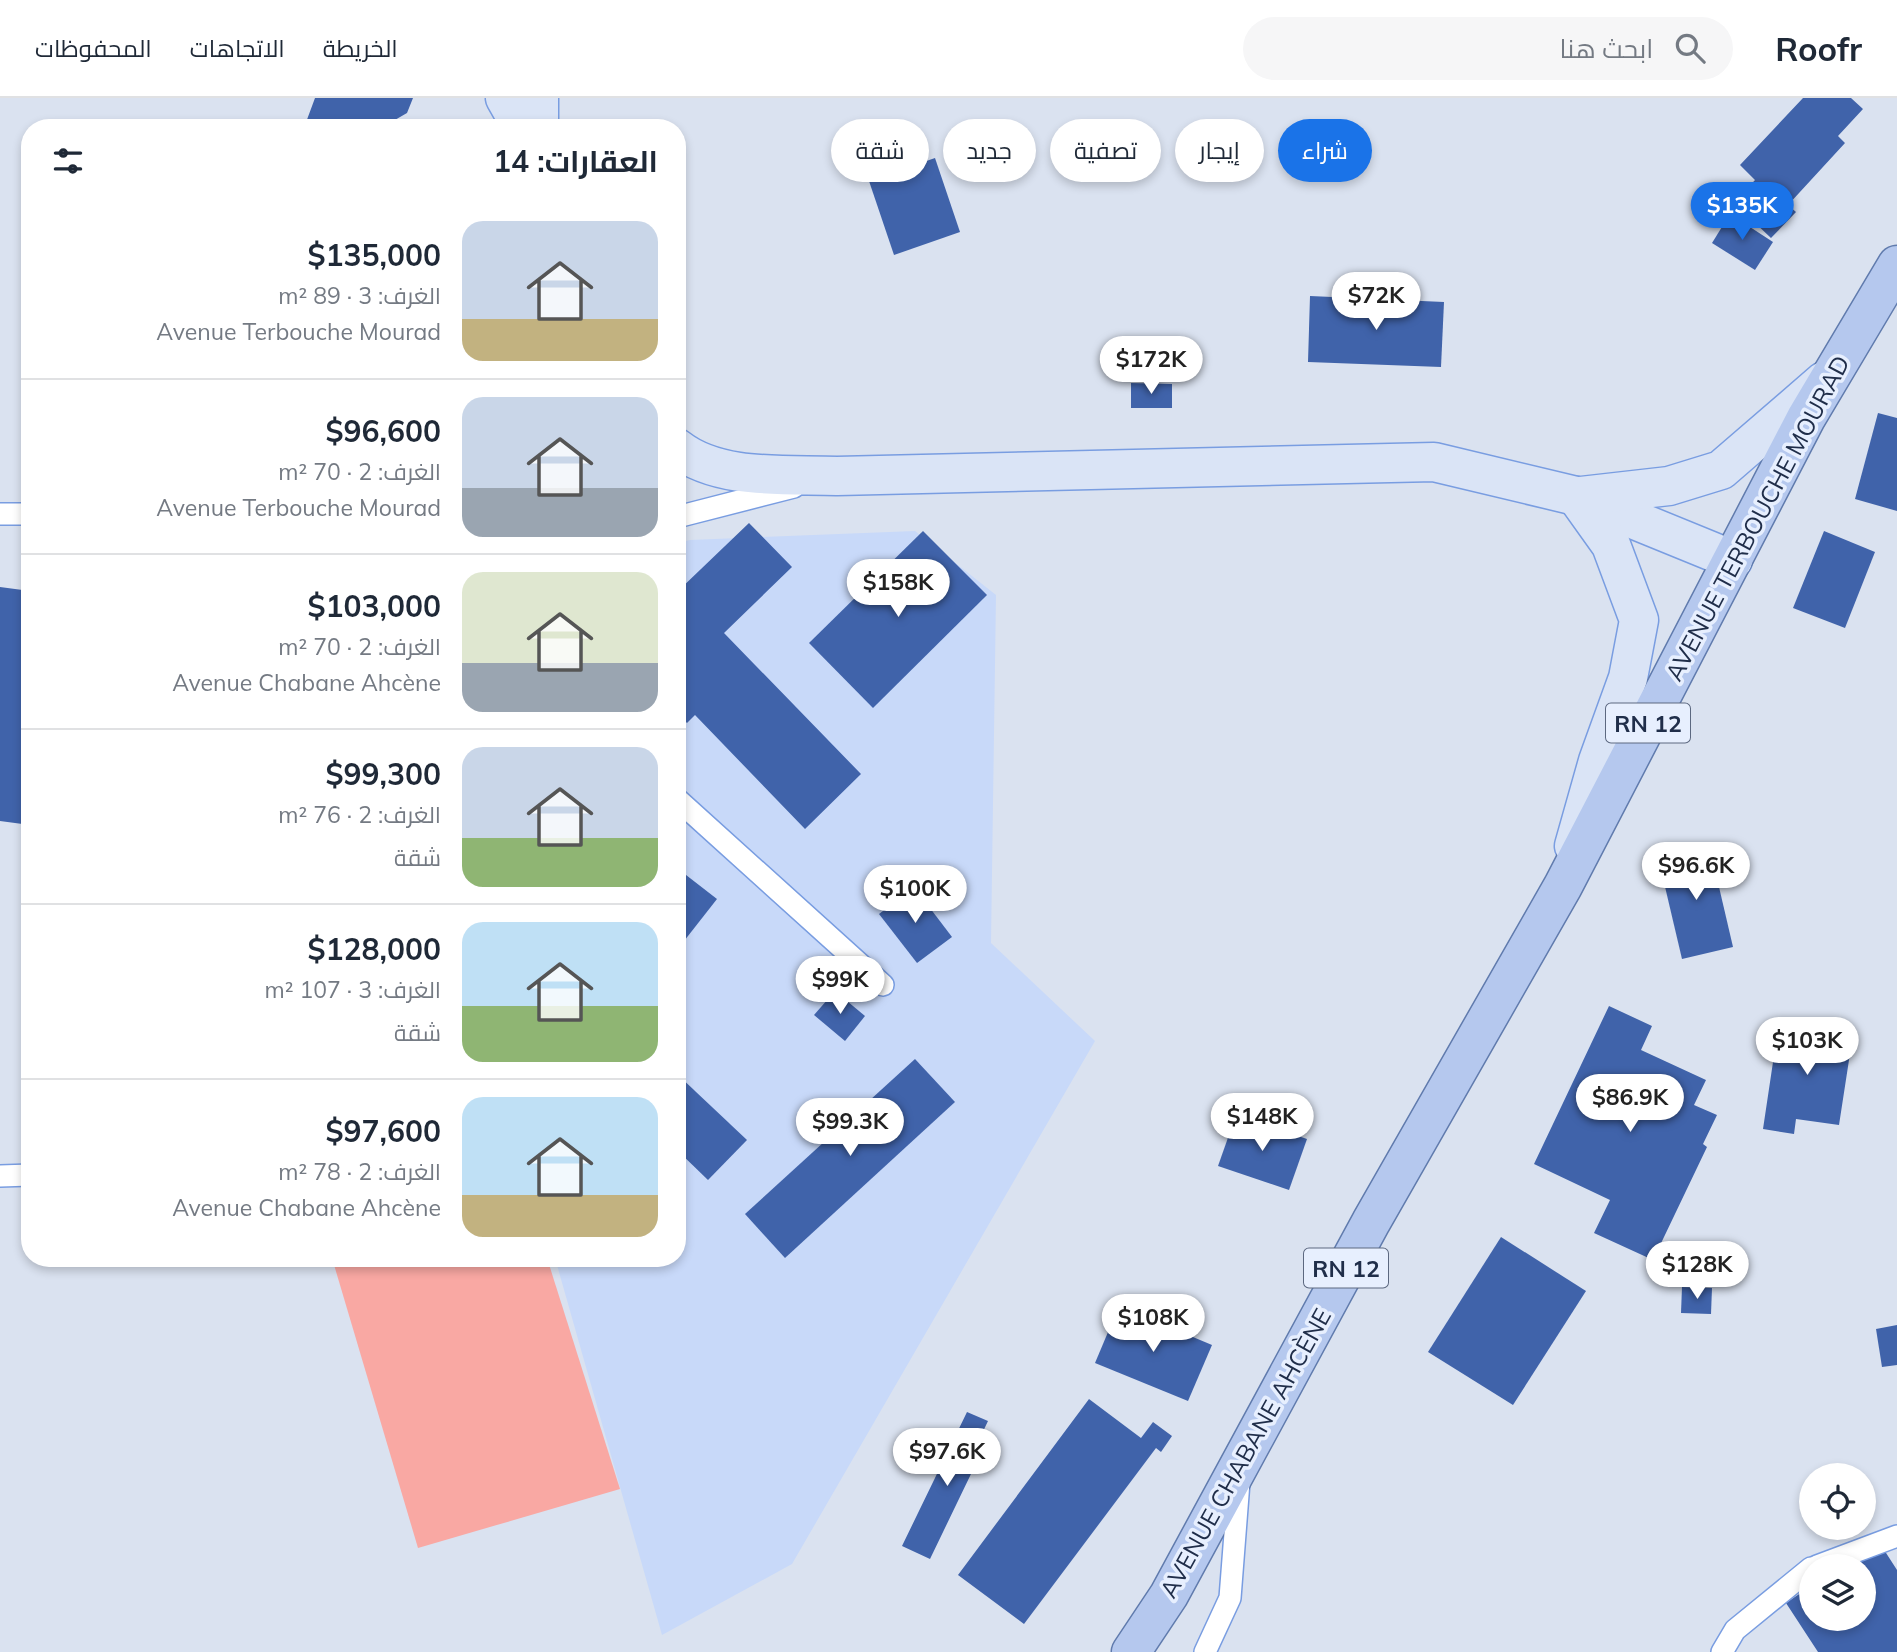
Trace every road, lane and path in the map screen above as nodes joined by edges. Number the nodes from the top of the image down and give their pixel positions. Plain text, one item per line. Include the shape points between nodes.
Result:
1 (505, 98) edge
2 (537, 113) edge
3 (1897, 265) edge
4 (1833, 372) junction
5 (686, 455) edge
6 (837, 476) junction
7 (1576, 496) junction
8 (0, 514) edge
9 (21, 514) edge
10 (686, 515) edge
11 (1733, 560) junction
12 (686, 807) edge
13 (1563, 886) junction
14 (883, 985) dead end
15 (21, 1175) edge
16 (0, 1176) edge
17 (1241, 1463) junction
18 (1897, 1536) edge
19 (1849, 1554) edge
20 (1799, 1579) edge
21 (1131, 1652) edge
22 (1205, 1652) edge
23 (1722, 1652) edge

1 - 2 main road
3 - 4 main road, AVENUE TERBOUCHE MOURAD / RN 12
4 - 7 main road via 1721,470 1669,486
4 - 11 main road, AVENUE TERBOUCHE MOURAD / RN 12
5 - 6 main road via 694,461 746,472
6 - 7 main road via 1434,462
6 - 10 lane
7 - 11 main road
7 - 13 main road via 1611,545 1639,620 1629,678 1598,761
8 - 9 lane
11 - 13 main road, AVENUE TERBOUCHE MOURAD / RN 12
12 - 14 lane
13 - 17 main road, AVENUE CHABANE AHCÈNE / RN 12 via 1371,1222
15 - 16 lane
17 - 21 main road, AVENUE CHABANE AHCÈNE / RN 12 via 1169,1595
17 - 22 lane via 1230,1598
18 - 19 lane
20 - 23 lane via 1735,1630

